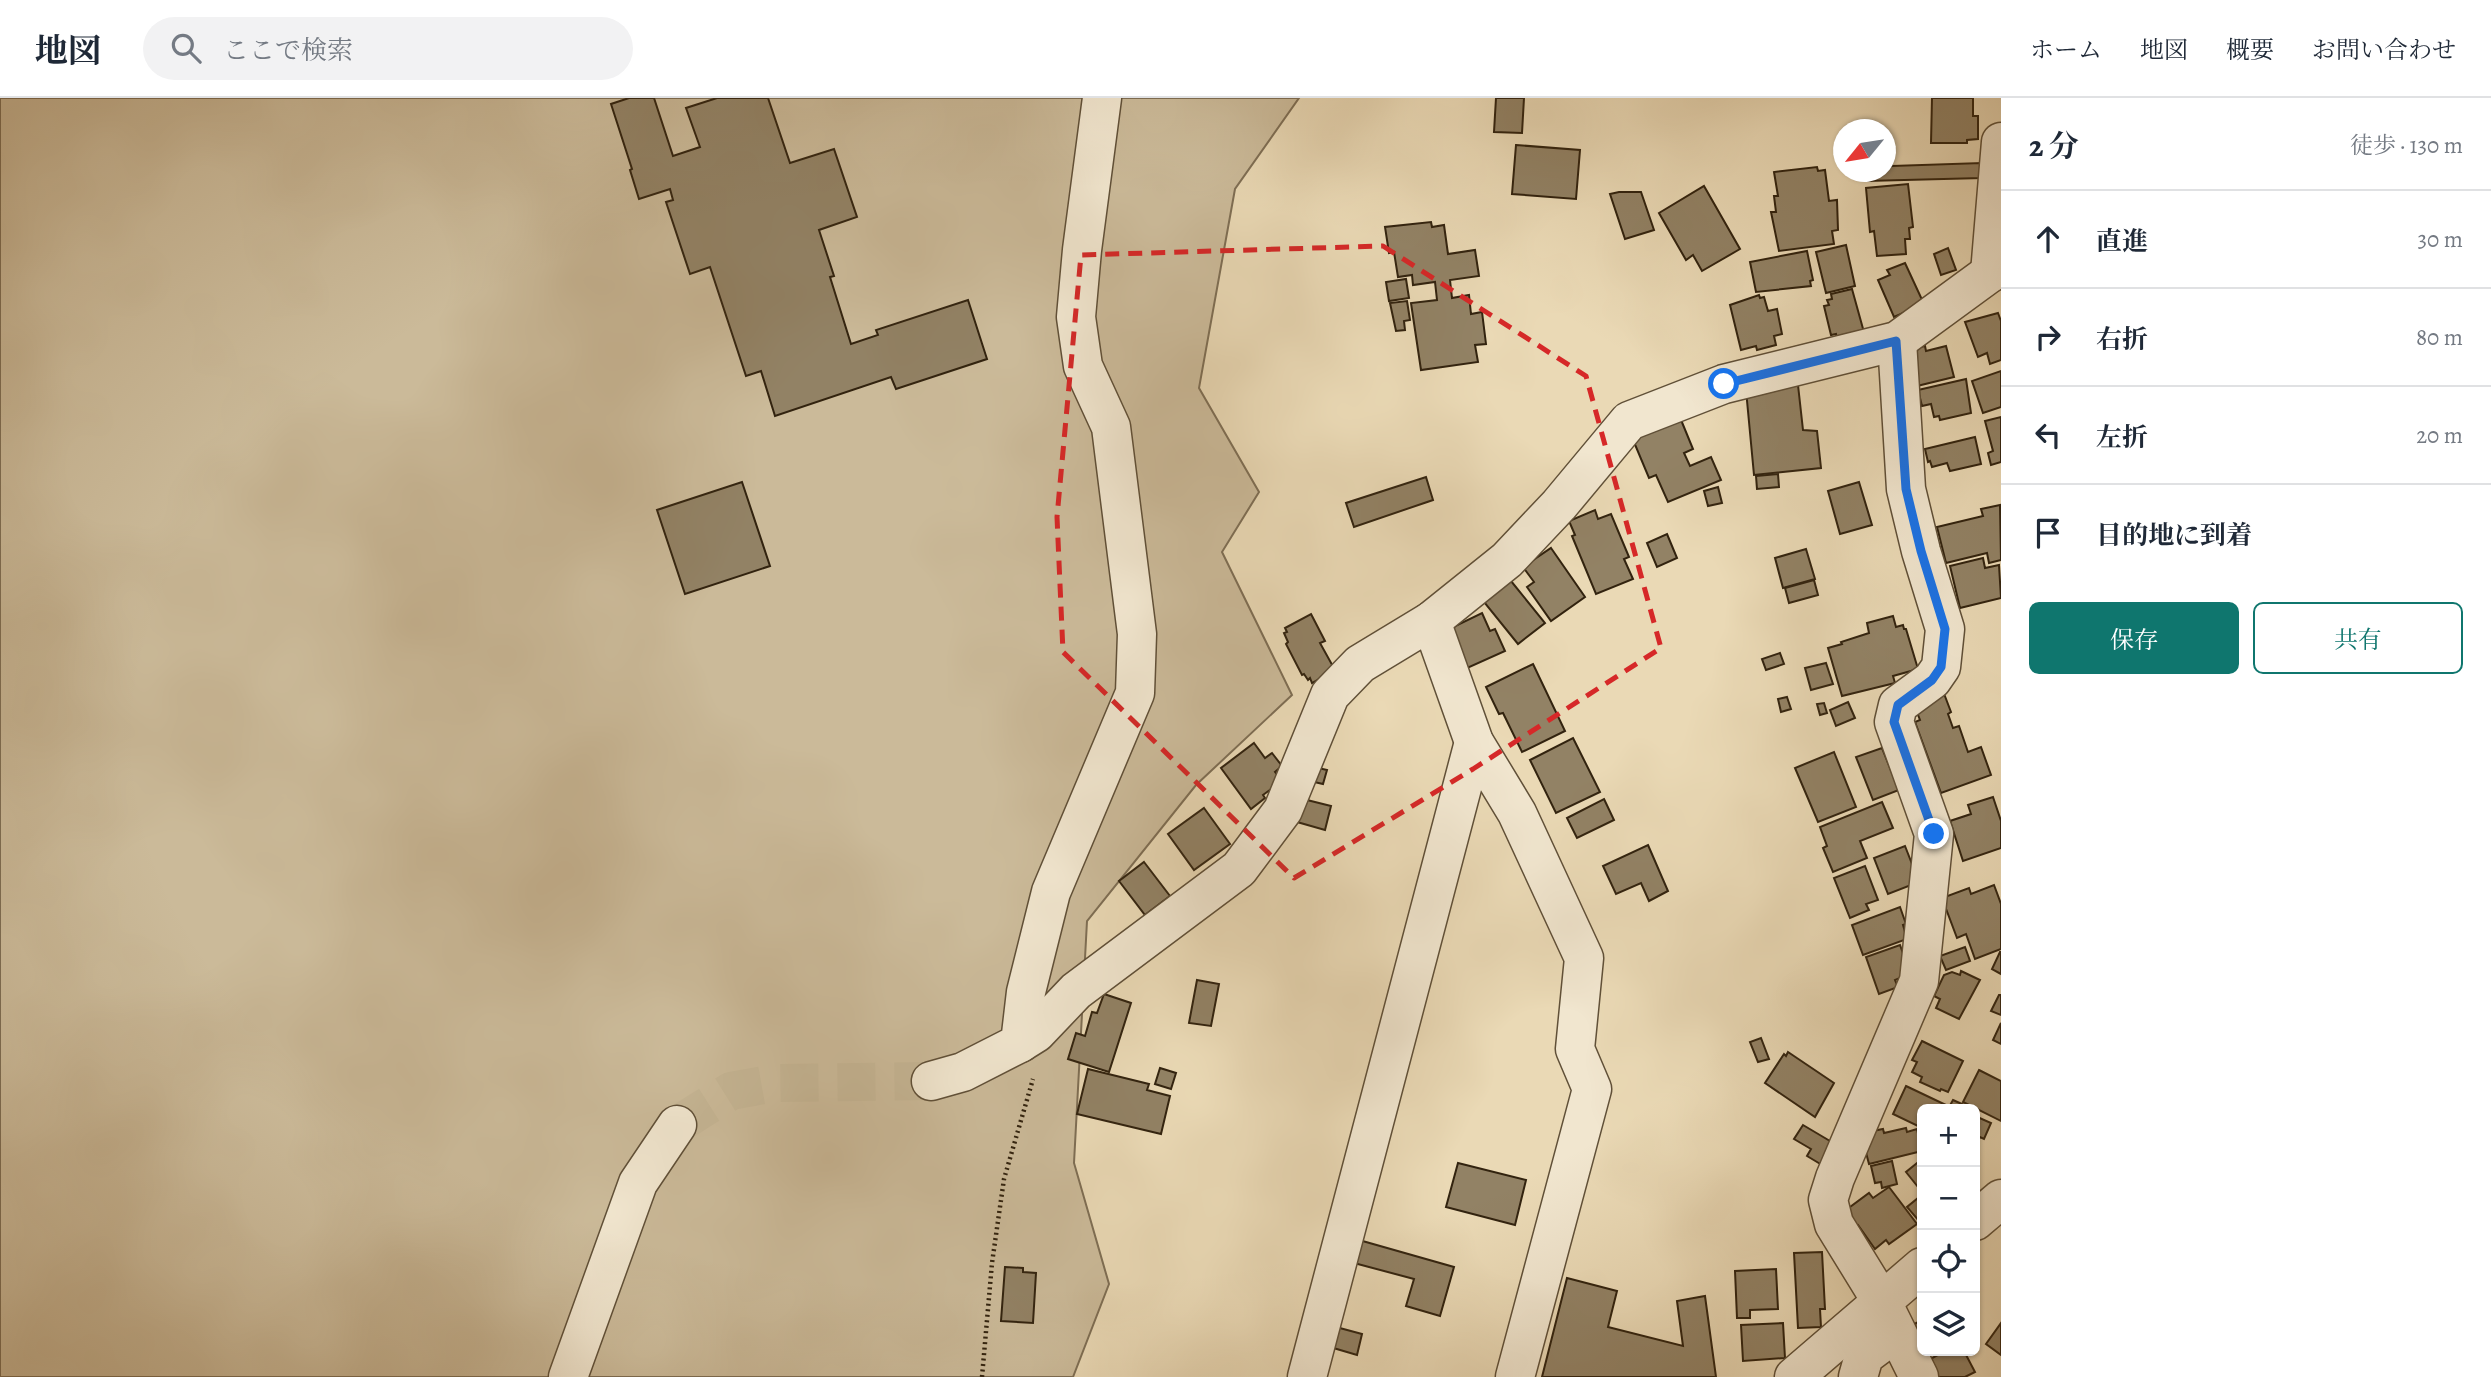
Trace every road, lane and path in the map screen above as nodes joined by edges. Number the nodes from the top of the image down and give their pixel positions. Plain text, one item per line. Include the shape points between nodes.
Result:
1 (1102, 98) edge
2 (2001, 142) edge
3 (1995, 270) edge
4 (1896, 341) junction
5 (1431, 621) junction
6 (1474, 742) junction
7 (1028, 1038) junction
8 (931, 1081) tunnel mouth
9 (677, 1125) tunnel mouth
10 (2001, 1199) edge
11 (1980, 1217) edge
12 (1917, 1275) edge
13 (1889, 1317) junction
14 (568, 1377) edge
15 (982, 1377) edge
16 (1307, 1377) edge
17 (1516, 1377) edge
18 (1794, 1377) edge
19 (1858, 1377) edge
20 (1919, 1377) edge

1 - 7 street via 1076,317 1083,366 1111,427 1137,634 1135,693 1051,892 1026,992
2 - 3 street
3 - 4 street
4 - 5 street via 1724,384 1629,421 1507,560
4 - 13 street via 1906,489 1945,629 1941,667 1932,680 1898,705 1894,722 1934,834 1919,981 1828,1200 1834,1224
5 - 6 street
5 - 7 street via 1360,664 1330,695 1283,810 1239,869 1076,991
6 - 16 street
6 - 17 street via 1517,813 1584,958 1575,1049 1592,1088
7 - 8 street via 963,1072
7 - 15 path via 1035,1072 1004,1179
9 - 14 street via 638,1184
10 - 11 street
12 - 13 street
13 - 18 street
13 - 19 street via 1864,1356
13 - 20 street

